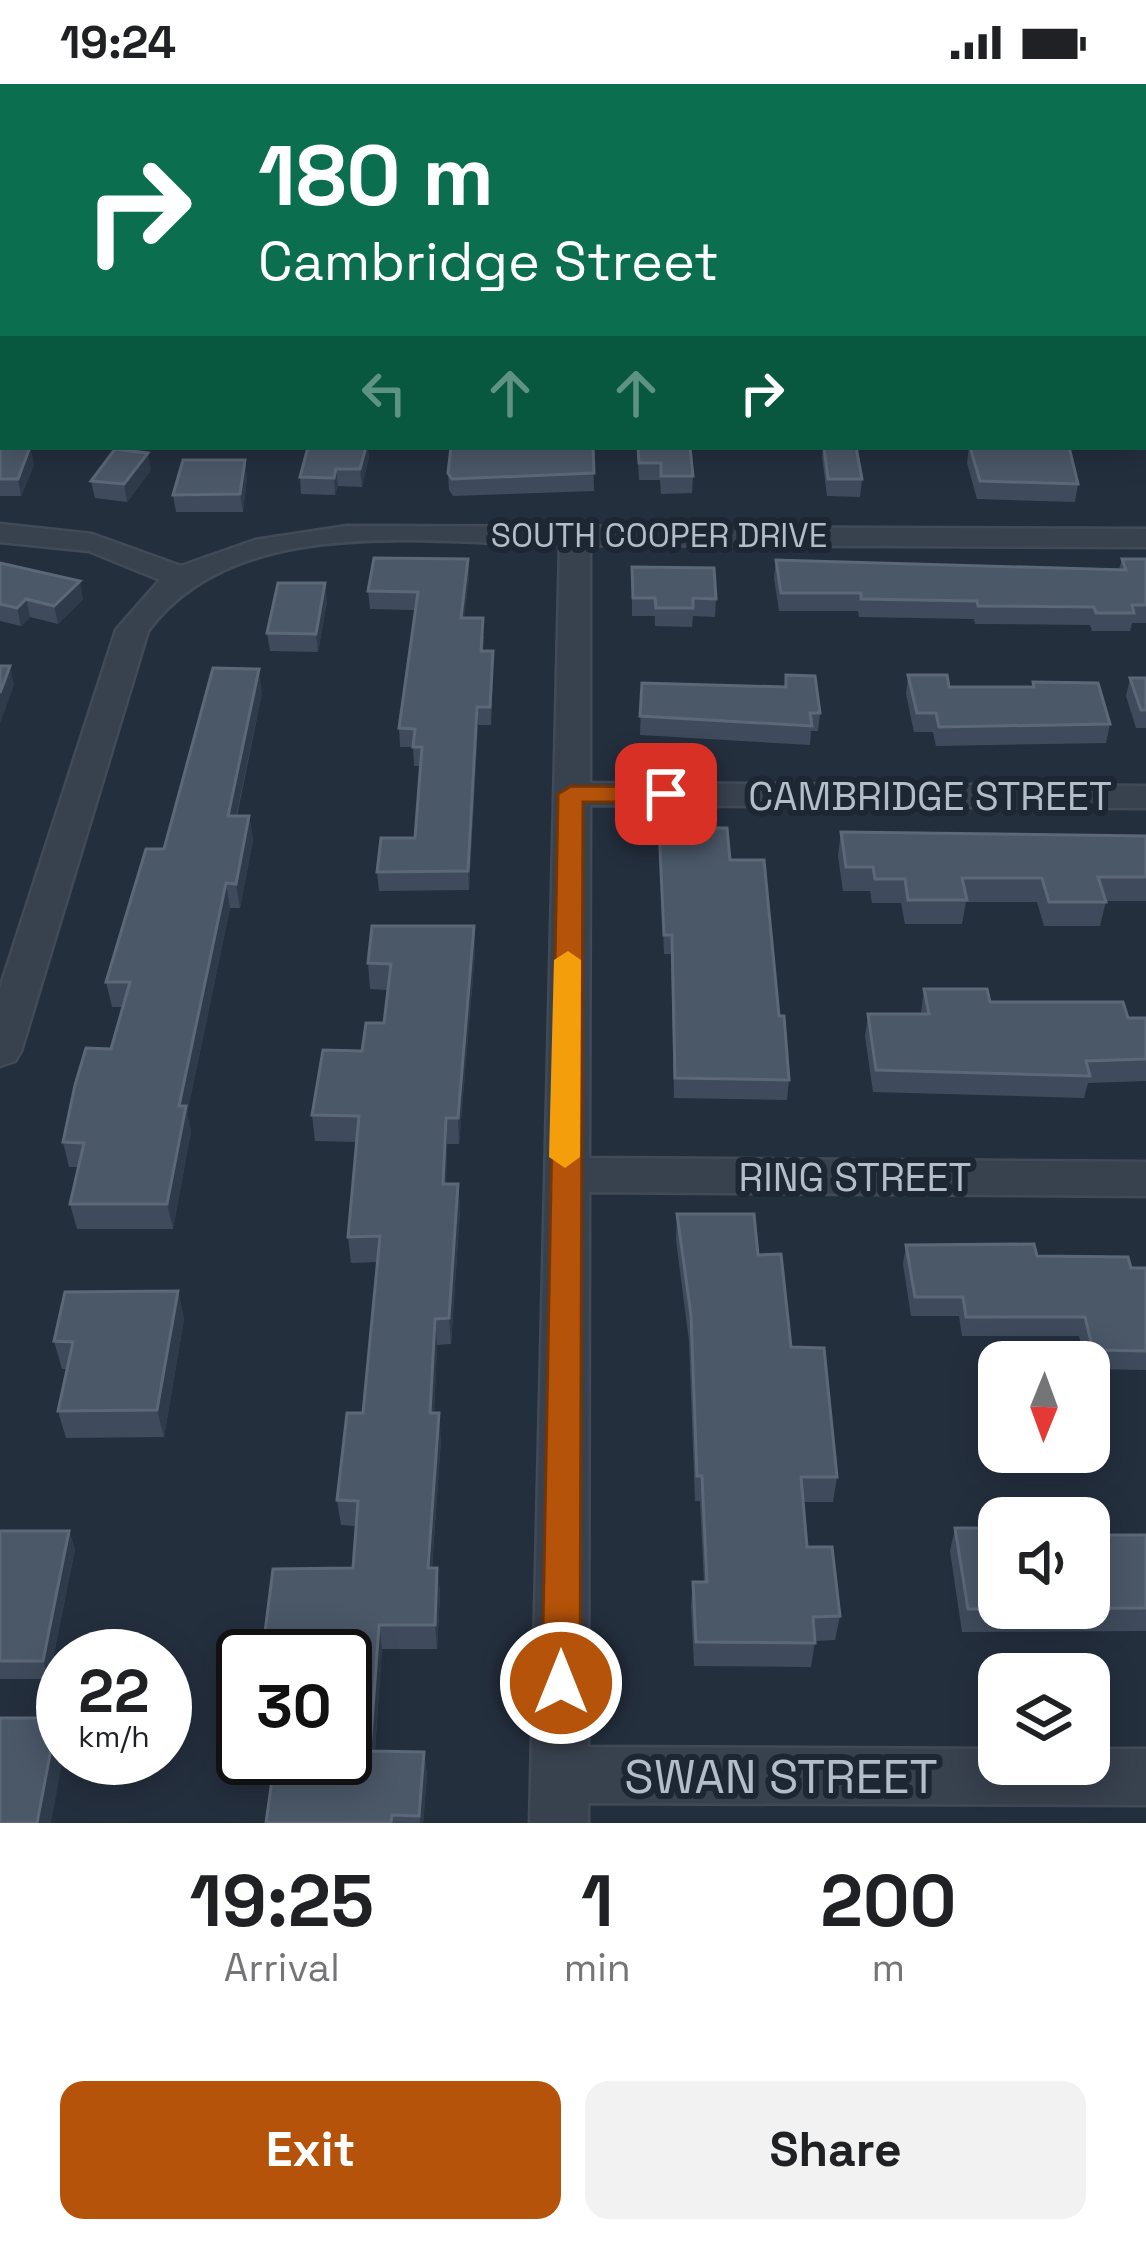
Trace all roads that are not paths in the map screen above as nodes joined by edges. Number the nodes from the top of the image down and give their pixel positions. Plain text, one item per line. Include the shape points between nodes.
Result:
1 (0, 533) edge
2 (575, 535) junction
3 (1146, 538) edge
4 (178, 577) junction
5 (571, 794) junction
6 (1146, 797) edge
7 (0, 1051) edge
8 (564, 1175) junction
9 (1146, 1179) edge
10 (1146, 1778) edge
11 (560, 1799) edge

1 - 4 street via 90,540
2 - 3 street, SOUTH COOPER DRIVE
2 - 4 street, SOUTH COOPER DRIVE via 347,535 220,557
2 - 5 street
4 - 7 street via 132,630
5 - 6 street, CAMBRIDGE STREET
5 - 8 street
8 - 9 street, RING STREET
8 - 11 street
10 - 11 street, SWAN STREET

